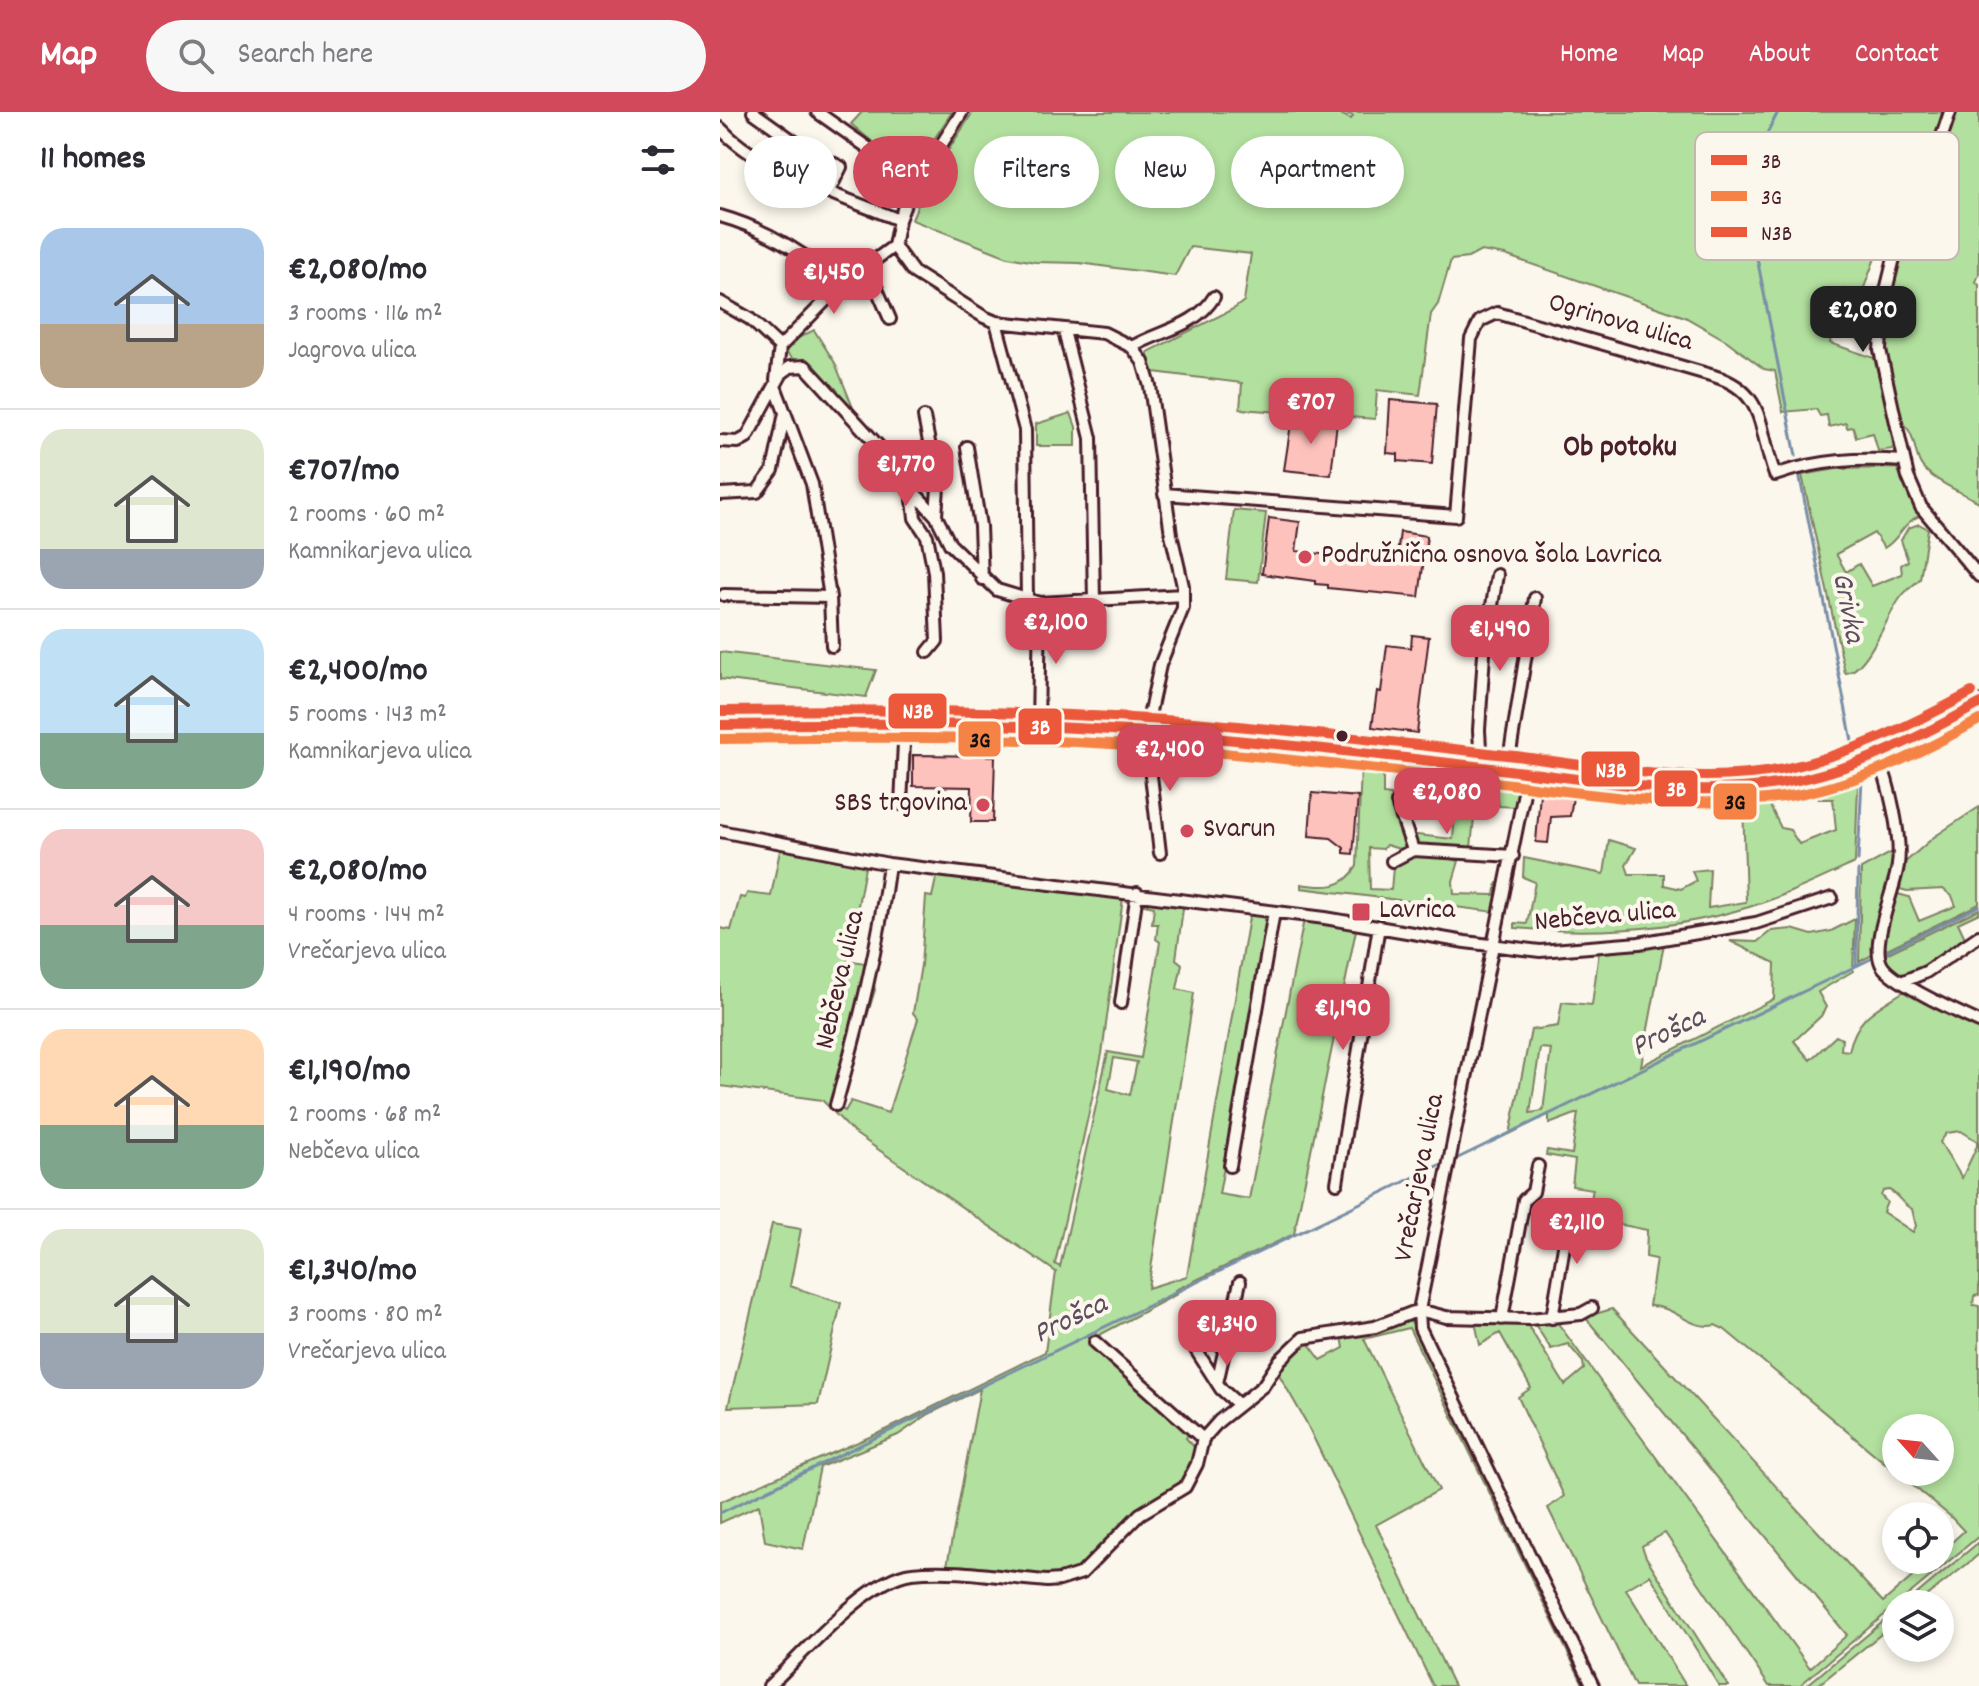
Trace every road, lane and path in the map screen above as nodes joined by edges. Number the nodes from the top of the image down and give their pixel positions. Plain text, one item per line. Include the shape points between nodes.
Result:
1 (753, 112) edge
2 (817, 112) edge
3 (962, 112) edge
4 (1950, 112) edge
5 (720, 128) edge
6 (1943, 132) edge
7 (787, 136) edge
8 (946, 136) edge
9 (853, 137) edge
10 (744, 149) edge
11 (837, 194) edge
12 (904, 208) edge
13 (720, 216) edge
14 (899, 220) junction
15 (894, 246) junction
16 (1894, 260) edge
17 (866, 264) junction
18 (842, 284) junction
19 (1214, 297) dead end
20 (720, 302) edge
21 (890, 319) dead end
22 (996, 322) junction
23 (1064, 331) junction
24 (780, 347) junction
25 (1132, 347) junction
26 (775, 386) junction
27 (785, 411) junction
28 (924, 417) dead end
29 (720, 441) edge
30 (967, 447) dead end
31 (1903, 461) junction
32 (911, 489) junction
33 (720, 494) edge
34 (1164, 494) junction
35 (936, 516) junction
36 (1497, 575) dead end
37 (1979, 576) edge
38 (982, 579) junction
39 (724, 595) dead end
40 (1183, 595) junction
41 (830, 597) junction
42 (1535, 598) dead end
43 (1027, 600) junction
44 (1094, 601) junction
45 (1040, 603) junction
46 (832, 646) dead end
47 (928, 652) dead end
48 (1979, 704) edge
49 (905, 722) junction
50 (720, 725) edge
51 (1038, 728) junction
52 (1149, 734) junction
53 (1878, 756) junction
54 (1481, 767) junction
55 (1507, 771) junction
56 (1528, 773) junction
57 (1397, 803) dead end
58 (901, 804) dead end
59 (720, 831) edge
60 (1413, 850) junction
61 (1160, 853) dead end
62 (1513, 856) junction
63 (1392, 861) dead end
64 (889, 864) junction
65 (1137, 893) junction
66 (1832, 898) dead end
67 (1274, 912) junction
68 (1379, 926) junction
69 (1979, 936) edge
70 (1493, 946) junction
71 (1904, 981) junction
72 (1121, 1003) dead end
73 (1979, 1022) edge
74 (836, 1105) dead end
75 (1230, 1166) dead end
76 (1538, 1166) dead end
77 (1337, 1183) dead end
78 (1570, 1210) dead end
79 (1240, 1282) dead end
80 (1592, 1308) dead end
81 (1419, 1310) junction
82 (1552, 1318) junction
83 (1502, 1319) junction
84 (1095, 1342) dead end
85 (1196, 1350) dead end
86 (1217, 1383) junction
87 (1238, 1404) junction
88 (1203, 1439) junction
89 (769, 1686) edge
90 (1593, 1686) edge

1 - 7 street
2 - 9 street
3 - 8 street
4 - 6 street
5 - 10 street
11 - 14 street
12 - 14 street
13 - 18 street via 811,259
14 - 15 street
15 - 17 street
15 - 22 street via 913,272
16 - 31 street via 1883,303 1880,350
17 - 18 street
17 - 21 street
18 - 24 street
19 - 25 street via 1205,313
20 - 24 street via 750,319
22 - 23 street
22 - 43 street via 1025,430
23 - 25 street via 1104,333
23 - 44 street via 1091,438
24 - 26 street
25 - 34 street via 1150,386
26 - 27 street
26 - 29 street via 747,437
26 - 32 street via 790,367 805,366 894,463
27 - 33 street via 773,470 757,492
27 - 41 street via 812,484
28 - 35 street via 938,487
30 - 38 street
31 - 34 street, Ogrinova ulica via 1810,464 1775,475 1749,394 1742,387 1497,313 1480,321 1471,339 1456,516
31 - 37 street via 1921,507
32 - 35 street
32 - 47 street via 934,572 937,641
34 - 40 street
35 - 38 street via 950,544
36 - 54 street via 1484,654
38 - 43 street
39 - 41 street
40 - 44 street
40 - 52 street via 1153,691
41 - 46 street
42 - 55 street
43 - 45 street
44 - 45 street
45 - 51 street
48 - 53 main road
49 - 50 main road
49 - 51 main road
49 - 58 street
51 - 52 main road
52 - 54 main road
52 - 61 street
53 - 56 main road via 1819,775 1732,789 1653,787
53 - 71 street via 1888,782 1899,861 1878,954 1893,977
54 - 55 main road
55 - 56 main road
56 - 62 street, Vrečarjeva ulica
57 - 60 street
59 - 64 street, Nebčeva ulica
60 - 62 street
60 - 63 street
62 - 70 street, Vrečarjeva ulica
64 - 65 street, Nebčeva ulica
64 - 74 street, Nebčeva ulica via 880,939
65 - 67 street, Nebčeva ulica
65 - 72 street
66 - 70 street, Nebčeva ulica via 1756,923 1639,943 1540,951
67 - 68 street, Nebčeva ulica
67 - 75 street
68 - 70 street, Nebčeva ulica
68 - 77 street
69 - 71 street
70 - 81 street, Vrečarjeva ulica
71 - 73 street
76 - 83 street via 1533,1192 1524,1200
78 - 82 street
79 - 86 street
80 - 82 street
81 - 83 street via 1446,1317
81 - 87 street via 1375,1327 1303,1338 1263,1386
81 - 90 street, Vrečarjeva ulica via 1420,1328
82 - 83 street
84 - 88 street
85 - 86 street
86 - 87 street
87 - 88 street
88 - 89 street via 1185,1487 1140,1514 1082,1573 1047,1581 902,1575 867,1595

